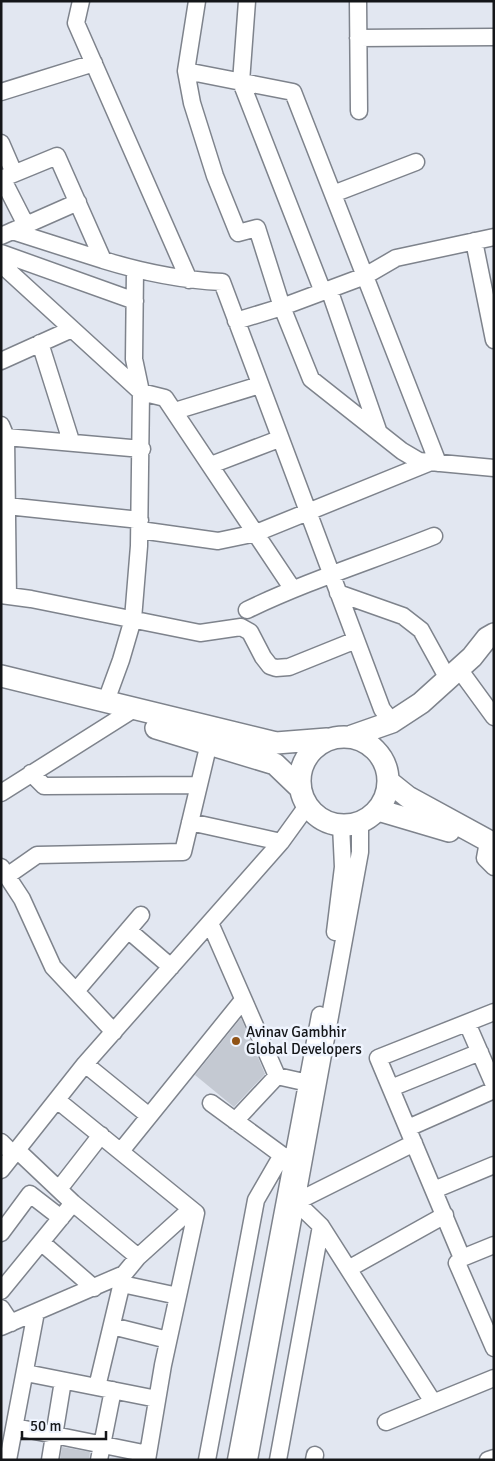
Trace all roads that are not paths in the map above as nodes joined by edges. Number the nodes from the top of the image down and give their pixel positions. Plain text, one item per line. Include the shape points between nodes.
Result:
1 (81, 1) edge
2 (197, 1) edge
3 (247, 1) edge
4 (358, 1) edge
5 (494, 37) edge
6 (358, 38) junction
7 (94, 63) junction
8 (186, 71) junction
9 (241, 82) junction
10 (2, 88) edge
11 (359, 111) dead end
12 (1, 143) edge
13 (416, 162) dead end
14 (6, 177) edge
15 (333, 194) junction
16 (78, 202) junction
17 (9, 232) edge
18 (494, 238) edge
19 (474, 241) junction
20 (1, 253) edge
21 (103, 260) junction
22 (1, 264) edge
23 (135, 270) junction
24 (365, 276) junction
25 (189, 280) junction
26 (326, 291) junction
27 (135, 301) junction
28 (282, 307) junction
29 (236, 321) junction
30 (72, 329) junction
31 (494, 340) edge
32 (40, 343) junction
33 (2, 359) edge
34 (260, 385) junction
35 (141, 392) junction
36 (175, 411) junction
37 (3, 431) edge
38 (379, 433) junction
39 (279, 439) junction
40 (71, 441) junction
41 (142, 449) junction
42 (434, 463) junction
43 (211, 465) junction
44 (494, 468) edge
45 (7, 506) junction
46 (308, 513) junction
47 (140, 525) junction
48 (256, 533) junction
49 (434, 536) dead end
50 (332, 576) junction
51 (292, 588) junction
52 (338, 593) junction
53 (5, 596) edge
54 (246, 610) dead end
55 (133, 619) junction
56 (494, 634) edge
57 (356, 640) junction
58 (494, 647) edge
59 (460, 668) junction
60 (1, 676) edge
61 (106, 701) junction
62 (134, 709) junction
63 (494, 717) edge
64 (392, 722) junction
65 (352, 736) junction
66 (327, 739) junction
67 (209, 743) junction
68 (371, 745) junction
69 (31, 773) junction
70 (388, 781) junction
71 (199, 785) junction
72 (1, 793) edge
73 (303, 797) junction
74 (378, 810) junction
75 (190, 822) junction
76 (351, 824) junction
77 (281, 842) junction
78 (491, 843) edge
79 (494, 867) edge
80 (4, 871) edge
81 (141, 915) dead end
82 (210, 923) junction
83 (128, 930) junction
84 (171, 967) junction
85 (76, 991) junction
86 (243, 1000) junction
87 (494, 1012) edge
88 (467, 1023) junction
89 (114, 1032) junction
90 (480, 1052) junction
91 (86, 1064) junction
92 (276, 1076) junction
93 (313, 1084) junction
94 (494, 1085) edge
95 (391, 1088) junction
96 (494, 1090) edge
97 (57, 1100) junction
98 (211, 1103) dead end
99 (149, 1116) junction
100 (234, 1121) junction
101 (408, 1128) junction
102 (101, 1135) junction
103 (1, 1142) edge
104 (414, 1143) junction
105 (120, 1151) junction
106 (15, 1152) junction
107 (292, 1162) junction
108 (494, 1165) edge
109 (1, 1170) edge
110 (59, 1189) junction
111 (434, 1190) junction
112 (291, 1197) junction
113 (73, 1202) junction
114 (191, 1208) junction
115 (444, 1215) junction
116 (61, 1218) junction
117 (321, 1226) junction
118 (1, 1233) edge
119 (41, 1242) junction
120 (494, 1245) edge
121 (138, 1257) junction
122 (462, 1258) junction
123 (350, 1268) junction
124 (123, 1279) junction
125 (94, 1288) junction
126 (1, 1291) edge
127 (178, 1296) junction
128 (1, 1308) edge
129 (36, 1312) junction
130 (112, 1326) junction
131 (4, 1327) edge
132 (168, 1340) junction
133 (494, 1348) edge
134 (26, 1373) junction
135 (494, 1378) edge
136 (63, 1380) junction
137 (105, 1389) junction
138 (157, 1399) junction
139 (433, 1402) junction
140 (386, 1422) dead end
141 (15, 1427) junction
142 (54, 1435) junction
143 (100, 1452) edge
144 (147, 1457) edge
145 (494, 1458) edge
146 (8, 1460) edge
147 (50, 1460) edge
148 (207, 1460) edge
149 (236, 1460) edge
150 (248, 1460) edge
151 (278, 1460) edge
152 (488, 1460) edge

1 - 7 street via 76,23
2 - 8 street
3 - 9 street
4 - 6 street
5 - 6 street
6 - 11 street
7 - 10 street
7 - 25 street
8 - 9 street
8 - 28 street via 192,103 215,176 238,233 257,228
9 - 15 street via 293,92
9 - 26 street
12 - 14 street
13 - 15 street
14 - 16 street via 58,156
14 - 17 street
15 - 24 street
16 - 17 street
16 - 21 street
17 - 21 street
18 - 19 street
19 - 24 street via 396,258
19 - 31 street
20 - 27 street
21 - 23 street
22 - 30 street
23 - 25 street
23 - 27 street
24 - 26 street
24 - 42 street
25 - 29 street via 222,282
26 - 28 street
26 - 38 street
27 - 35 street via 134,359
28 - 29 street
28 - 38 street via 311,379
29 - 34 street
30 - 32 street
30 - 35 street
32 - 33 street
32 - 40 street
34 - 36 street
34 - 39 street
35 - 36 street via 165,398
35 - 41 street
36 - 43 street
37 - 40 street
37 - 45 street
38 - 42 street via 419,461
39 - 43 street
39 - 46 street
40 - 41 street
41 - 47 street
42 - 44 street
42 - 46 street
43 - 48 street
45 - 47 street
45 - 53 street
46 - 48 street
46 - 50 street
47 - 48 street via 218,540
47 - 55 street
48 - 51 street
49 - 50 street
50 - 51 street
50 - 52 street
51 - 54 street
52 - 57 street
52 - 59 street via 403,616
53 - 55 street
55 - 57 street via 200,633 241,627 250,632 263,657 276,668 289,667
55 - 61 street
56 - 59 main road
57 - 64 street via 382,709
58 - 59 main road
59 - 63 street
59 - 64 main road via 421,703
60 - 61 main road
61 - 62 main road
62 - 66 main road via 276,743
62 - 67 main road via 148,726
62 - 69 street
64 - 65 main road
64 - 68 main road
65 - 66 main road
65 - 68 main road
66 - 73 main road via 305,758 300,772
67 - 71 street
67 - 73 main road via 275,764
68 - 70 main road via 383,761
69 - 71 street via 44,786
69 - 72 street
70 - 74 main road via 386,796
70 - 78 main road via 408,797
71 - 75 street
73 - 76 main road via 316,816 328,822
73 - 77 street
74 - 76 main road
74 - 78 main road
75 - 77 street
75 - 80 street via 182,852 38,855
76 - 93 street via 360,852
77 - 82 street
78 - 79 street via 484,858
80 - 85 street via 22,899 53,967
81 - 83 street
82 - 84 street
82 - 86 street
83 - 84 street
83 - 85 street
84 - 89 street
85 - 89 street
86 - 92 street
86 - 99 street
87 - 88 street
88 - 90 street
88 - 95 street via 378,1058
89 - 91 street
90 - 94 street
90 - 95 street
91 - 97 street
91 - 99 street
92 - 93 street
92 - 100 street
93 - 107 street
95 - 101 street
96 - 101 street
97 - 102 street
97 - 106 street
98 - 100 street
99 - 105 street
100 - 107 street
101 - 104 street
102 - 105 street
102 - 110 street
103 - 106 street
104 - 111 street
104 - 112 street
105 - 114 street
106 - 109 street
106 - 110 street
107 - 112 street
107 - 148 street via 256,1200
108 - 111 street
110 - 113 street
111 - 115 street
112 - 117 street
112 - 149 street
112 - 150 street
113 - 116 street
113 - 121 street
114 - 121 street
114 - 127 street via 196,1213
115 - 122 street
115 - 123 street
116 - 118 street via 30,1194
116 - 119 street
117 - 123 street
117 - 151 street
119 - 125 street
119 - 126 street
120 - 122 street
121 - 124 street
122 - 133 street via 457,1263
123 - 139 street
124 - 125 street
124 - 127 street
124 - 130 street
125 - 129 street
127 - 132 street
128 - 131 street
129 - 131 street
129 - 134 street
130 - 132 street
130 - 137 street
132 - 138 street
134 - 136 street
134 - 141 street
135 - 139 street
136 - 137 street
136 - 142 street
137 - 138 street
137 - 143 street
138 - 144 street
139 - 140 street
141 - 142 street
141 - 146 street
142 - 143 street
142 - 147 street
143 - 144 street
145 - 152 street

